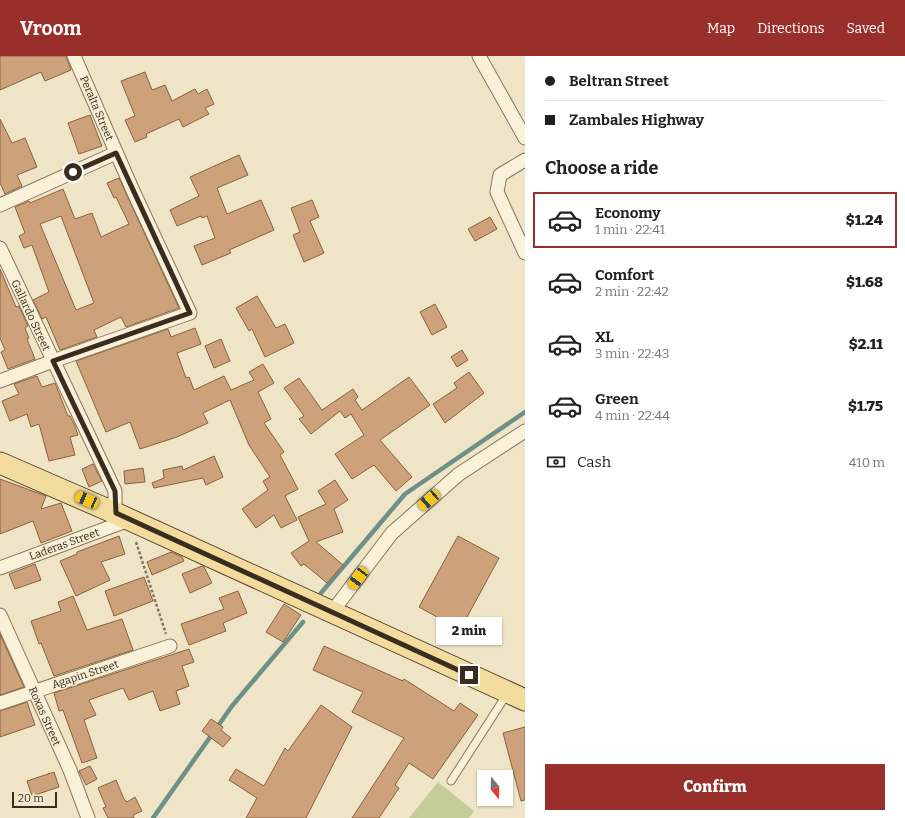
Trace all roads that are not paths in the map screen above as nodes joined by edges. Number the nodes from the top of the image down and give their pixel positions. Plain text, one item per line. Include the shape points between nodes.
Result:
1 (74, 56) edge
2 (479, 56) edge
3 (525, 138) edge
4 (116, 153) junction
5 (525, 160) edge
6 (0, 205) edge
7 (0, 248) edge
8 (525, 253) edge
9 (53, 361) junction
10 (0, 381) edge
11 (525, 431) edge
12 (0, 463) edge
13 (125, 518) junction
14 (0, 568) edge
15 (332, 612) junction
16 (0, 615) edge
17 (170, 646) road end
18 (34, 691) junction
19 (516, 696) edge
20 (0, 703) edge
21 (451, 781) dead end
22 (88, 818) edge

1 - 4 street, Peralta Street
2 - 3 street
4 - 6 street
4 - 9 street, Peralta Street via 190,313
5 - 8 street via 500,175 497,192
7 - 9 street, Gallardo Street
9 - 10 street
9 - 13 street, Gallardo Street via 115,491
11 - 15 street via 460,474 392,533
12 - 13 main road
13 - 14 street, Laderas Street
13 - 15 main road
15 - 19 main road
16 - 18 street, Roxas Street
17 - 18 street, Agapin Street
18 - 20 street, Agapin Street
18 - 22 street, Roxas Street via 70,770
19 - 21 lane

